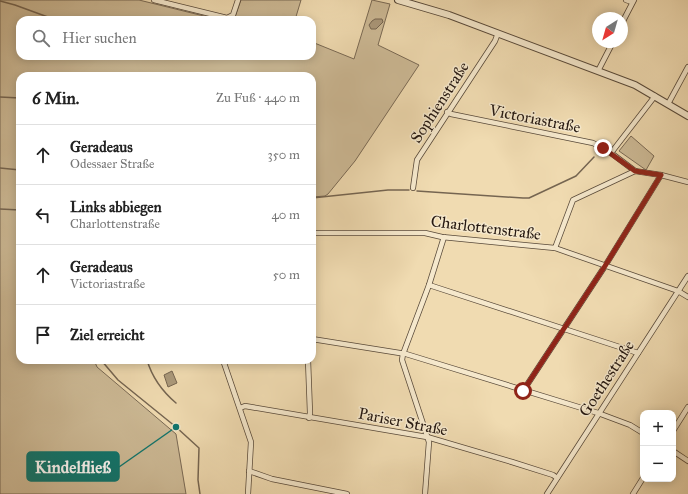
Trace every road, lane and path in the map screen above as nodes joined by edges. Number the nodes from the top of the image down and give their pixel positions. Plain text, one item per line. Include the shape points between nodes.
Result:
1 (154, 0) edge
2 (238, 0) edge
3 (398, 0) edge
4 (626, 0) edge
5 (633, 1) edge
6 (628, 12) edge
7 (219, 16) edge
8 (231, 16) edge
9 (498, 33) junction
10 (610, 48) edge
11 (688, 67) edge
12 (598, 71) junction
13 (655, 96) junction
14 (668, 104) junction
15 (447, 112) junction
16 (688, 116) edge
17 (611, 153) junction
18 (635, 171) junction
19 (661, 175) junction
20 (688, 182) edge
21 (412, 188) dead end
22 (316, 233) edge
23 (444, 237) junction
24 (554, 248) junction
25 (605, 266) junction
26 (688, 276) edge
27 (429, 285) junction
28 (678, 291) junction
29 (688, 297) edge
30 (564, 329) junction
31 (316, 341) edge
32 (638, 353) junction
33 (402, 354) junction
34 (225, 364) edge
35 (308, 364) edge
36 (523, 391) junction
37 (688, 407) edge
38 (240, 408) junction
39 (598, 413) junction
40 (309, 418) junction
41 (676, 426) edge
42 (640, 431) edge
43 (427, 437) junction
44 (676, 453) edge
45 (688, 460) edge
46 (249, 471) junction
47 (557, 478) junction
48 (640, 482) edge
49 (248, 494) edge
50 (347, 494) edge
51 (425, 494) edge
52 (547, 494) edge
53 (633, 494) edge

1 - 7 street
2 - 8 street
3 - 9 street
4 - 5 street
5 - 6 street
9 - 12 street
9 - 15 street, Sophienstraße
10 - 12 street
11 - 14 street
12 - 13 street via 635,85
13 - 14 street
13 - 17 street
14 - 16 street
15 - 17 street, Victoriastraße via 593,143
15 - 21 street, Sophienstraße via 417,160
17 - 18 street, Victoriastraße
18 - 19 street
18 - 24 street, Charlottenstraße via 573,200
19 - 20 street
19 - 25 street
22 - 23 street, Charlottenstraße via 409,232
23 - 24 street, Charlottenstraße
23 - 27 street
24 - 25 street
25 - 28 street
25 - 30 street
26 - 28 street, Goethestraße
27 - 30 street
27 - 33 street
28 - 29 street
28 - 32 street, Goethestraße
30 - 32 street
30 - 36 street
31 - 33 street
32 - 39 street, Goethestraße
33 - 36 street
33 - 43 street
34 - 38 street
35 - 40 street
36 - 39 street
37 - 41 street
38 - 40 street, Pariser Straße via 245,406
38 - 46 street via 251,442
39 - 42 street
39 - 47 street, Goethestraße
40 - 43 street, Pariser Straße
43 - 47 street, Pariser Straße
43 - 51 street
44 - 45 street
46 - 49 street
46 - 50 street via 272,479
47 - 52 street, Goethestraße
48 - 53 street

